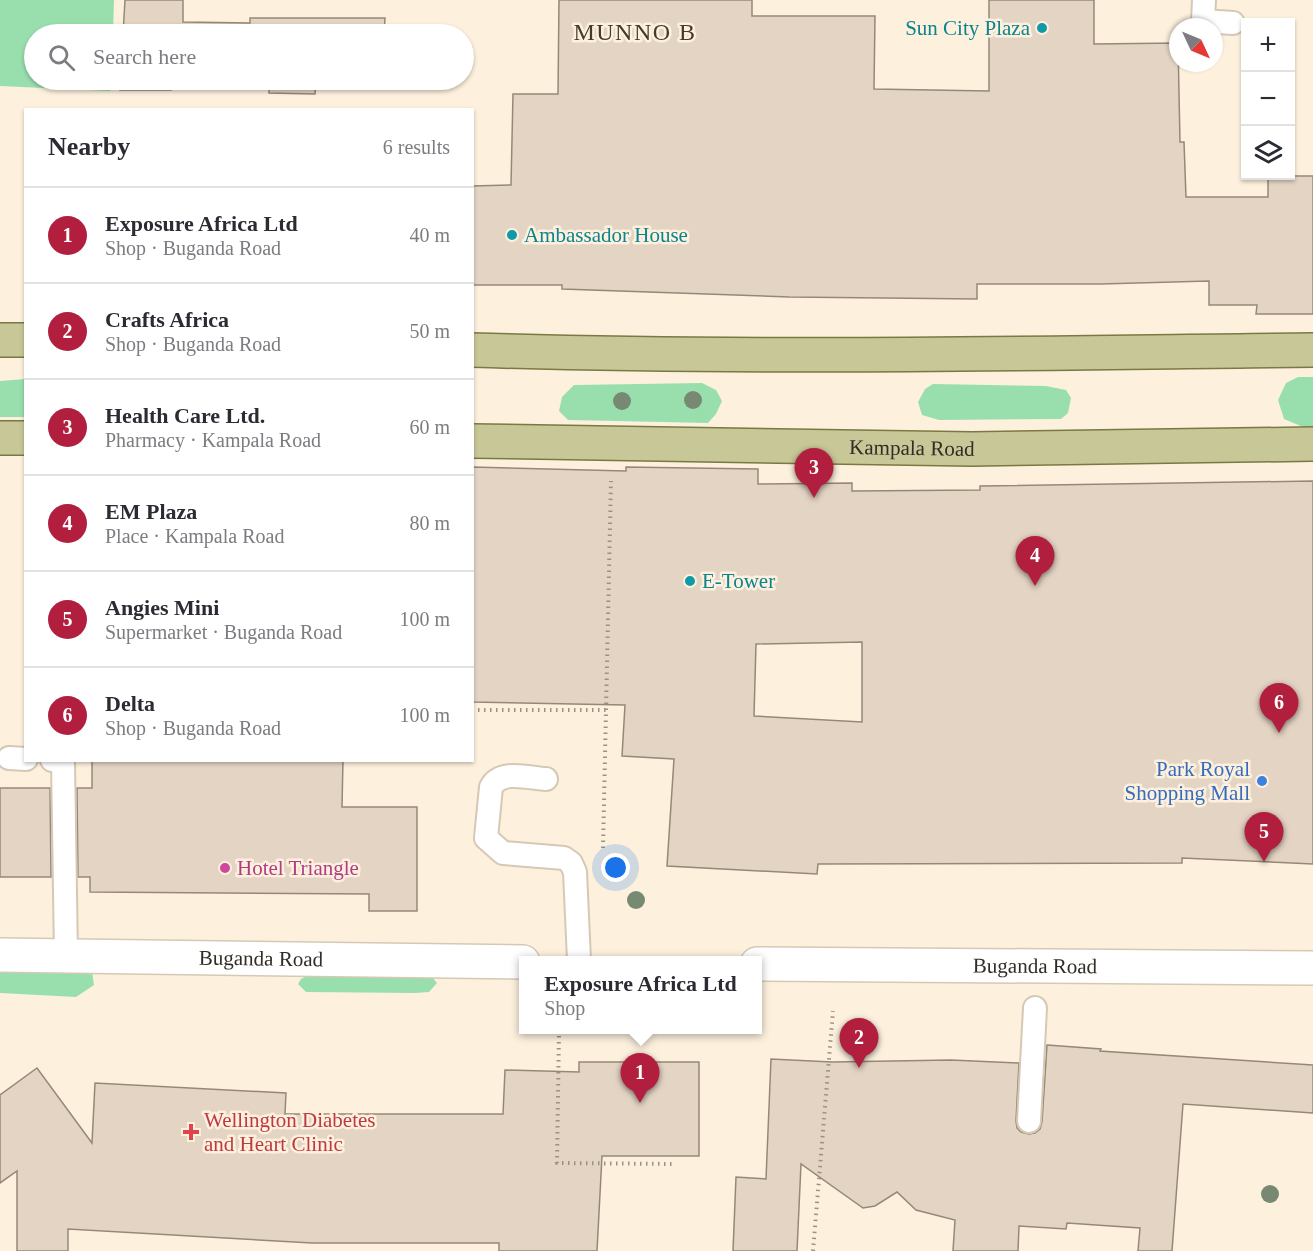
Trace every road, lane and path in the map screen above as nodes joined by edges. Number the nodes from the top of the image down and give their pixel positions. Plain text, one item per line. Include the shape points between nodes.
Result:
1 (1204, 0) edge
2 (1233, 23) dead end
3 (0, 340) edge
4 (24, 340) edge
5 (474, 350) edge
6 (1313, 350) edge
7 (0, 438) edge
8 (24, 438) edge
9 (474, 441) edge
10 (612, 444) junction
11 (1313, 444) edge
12 (474, 710) edge
13 (606, 710) junction
14 (63, 762) edge
15 (546, 779) dead end
16 (603, 853) dead end
17 (0, 954) edge
18 (66, 956) junction
19 (579, 956) edge
20 (519, 962) edge
21 (762, 964) edge
22 (1313, 968) edge
23 (1035, 1008) dead end
24 (833, 1011) dead end
25 (559, 1034) edge
26 (1029, 1121) dead end
27 (675, 1164) dead end
28 (813, 1251) edge

1 - 2 lane via 1203,21
3 - 4 main road
5 - 6 main road via 948,354
7 - 8 main road
9 - 10 main road, Kampala Road
10 - 11 main road, Kampala Road via 972,449
10 - 13 path
12 - 13 path
13 - 16 path
14 - 18 lane
15 - 19 lane via 504,776 495,780 486,838 503,853 564,858 571,863 575,872
17 - 18 main road, Buganda Road
18 - 20 main road, Buganda Road
21 - 22 main road, Buganda Road
23 - 26 lane
24 - 28 path
25 - 27 path via 557,1163

